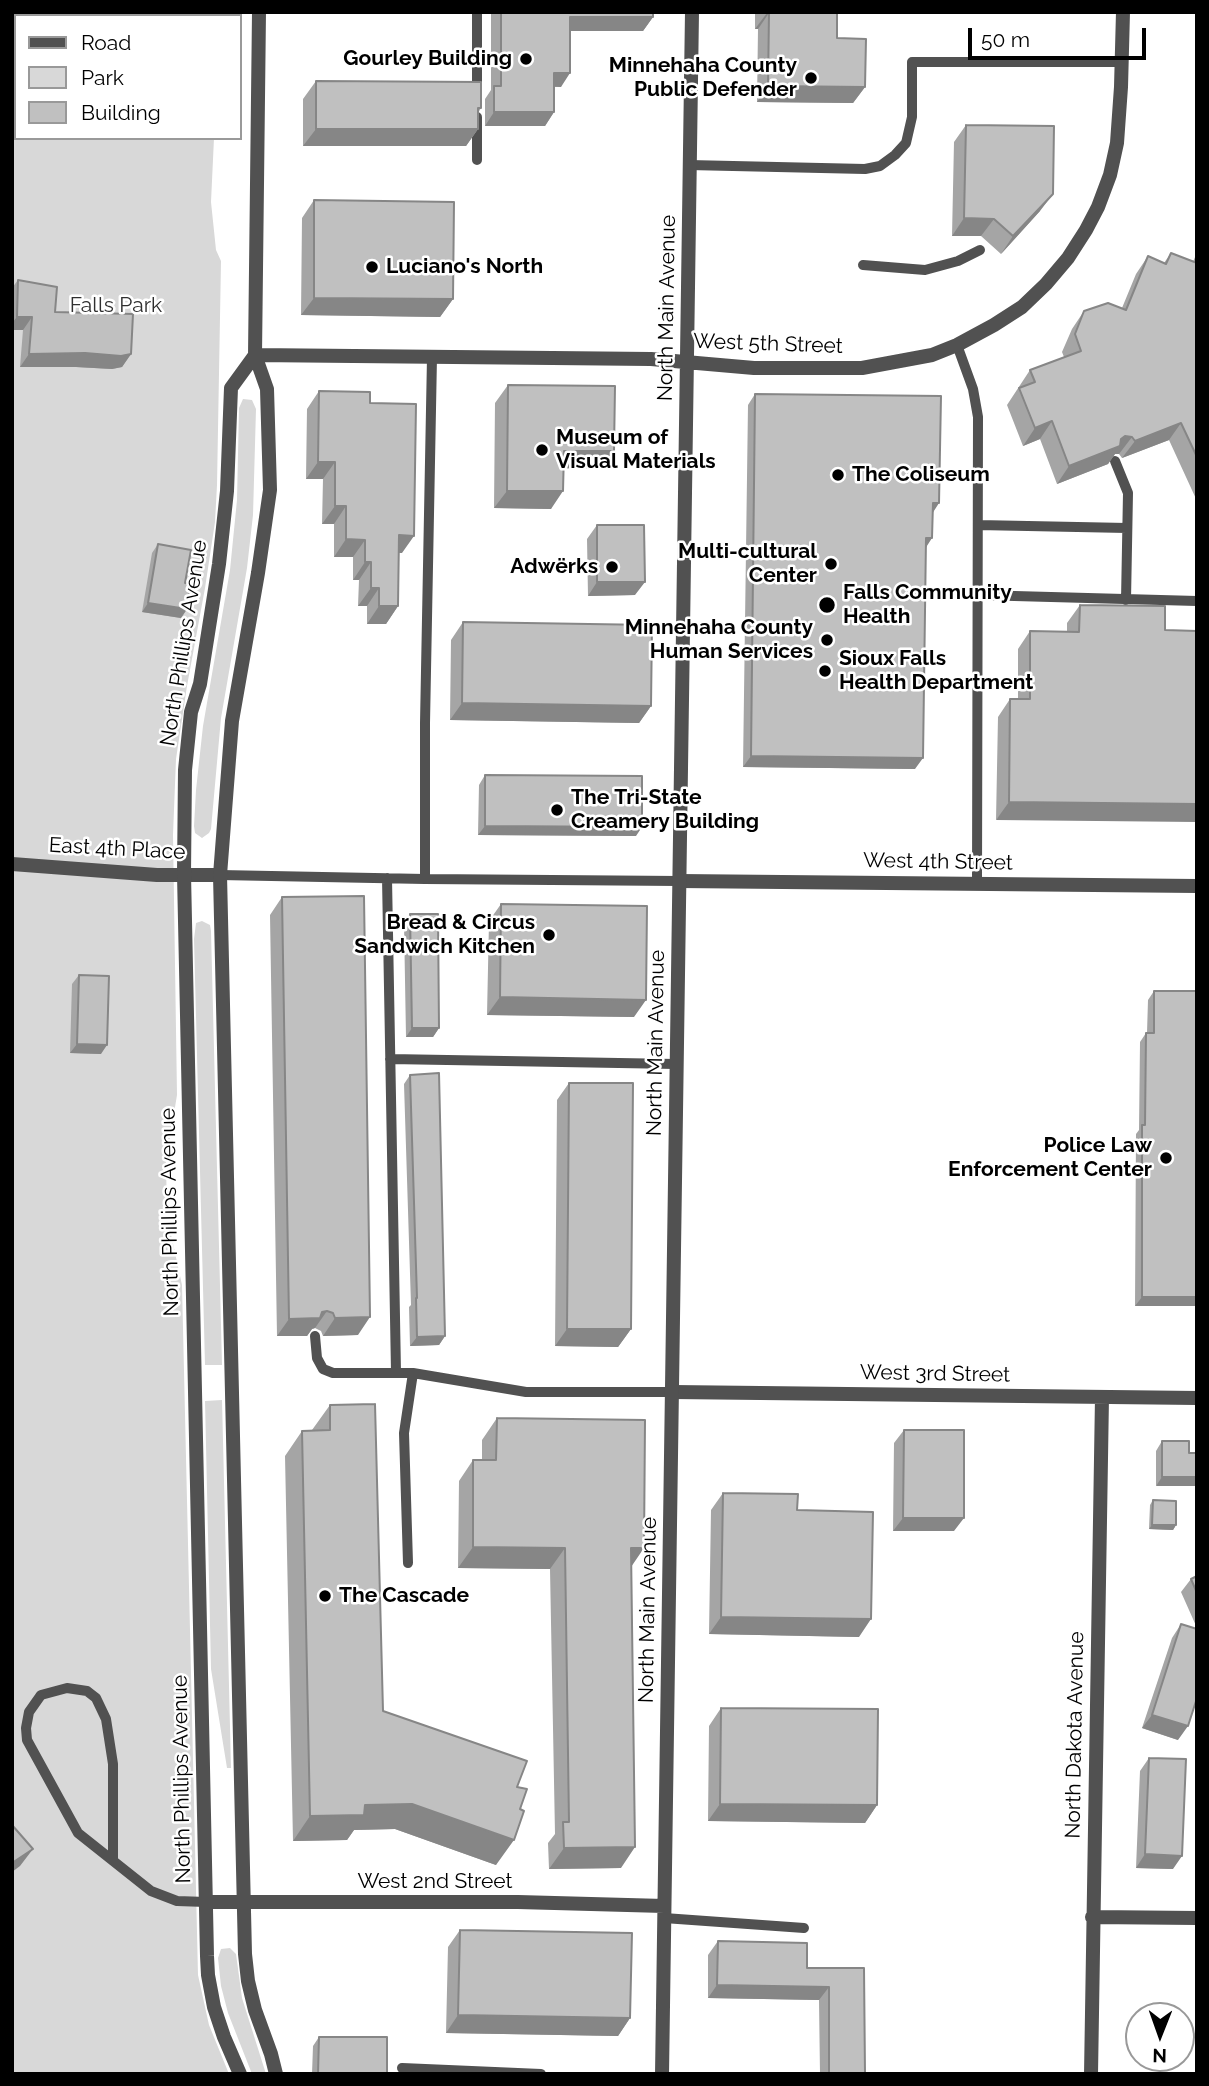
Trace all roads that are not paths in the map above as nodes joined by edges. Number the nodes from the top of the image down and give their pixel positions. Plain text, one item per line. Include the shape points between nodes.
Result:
1 (259, 12) edge
2 (477, 12) edge
3 (692, 12) edge
4 (1123, 12) edge
5 (1122, 62) junction
6 (477, 160) dead end
7 (689, 165) junction
8 (980, 250) dead end
9 (863, 265) dead end
10 (957, 345) junction
11 (255, 355) junction
12 (432, 357) junction
13 (687, 362) junction
14 (1115, 461) edge
15 (978, 525) junction
16 (1127, 528) junction
17 (978, 595) junction
18 (1126, 600) junction
19 (1197, 601) edge
20 (12, 863) edge
21 (184, 874) junction
22 (220, 875) junction
23 (387, 878) junction
24 (425, 879) junction
25 (678, 881) junction
26 (977, 884) junction
27 (1197, 886) edge
28 (390, 1059) junction
29 (677, 1064) junction
30 (315, 1336) edge
31 (396, 1372) junction
32 (413, 1373) junction
33 (673, 1392) junction
34 (1101, 1397) junction
35 (1197, 1398) edge
36 (408, 1563) dead end
37 (113, 1860) junction
38 (206, 1902) junction
39 (243, 1903) junction
40 (664, 1912) junction
41 (1093, 1917) junction
42 (1197, 1918) edge
43 (804, 1928) dead end
44 (402, 2068) dead end
45 (240, 2074) edge
46 (276, 2074) edge
47 (541, 2074) edge
48 (662, 2074) edge
49 (1091, 2074) edge

1 - 11 street
2 - 6 lane
3 - 7 street, North Main Avenue
4 - 5 street
5 - 7 lane via 912,62 912,117 906,143 880,166
5 - 10 street, West 5th Street via 1117,143 1110,176 1086,230 1046,284 995,326
7 - 13 street, North Main Avenue
8 - 9 lane via 925,270
10 - 13 street, West 5th Street via 932,355 862,368 754,368
10 - 15 lane via 974,389 978,417
11 - 12 street, West 5th Street
11 - 21 street, North Phillips Avenue via 231,388 219,564 200,684 191,712
11 - 22 street via 267,389 270,490 232,721
12 - 13 street, West 5th Street
12 - 24 lane
13 - 25 street, North Main Avenue
14 - 16 lane via 1128,493
15 - 16 lane
15 - 17 lane
16 - 18 lane
17 - 18 lane
17 - 26 lane
18 - 19 lane
20 - 21 street, East 4th Place
21 - 22 street, East 4th Place
21 - 38 street, North Phillips Avenue
22 - 23 lane
22 - 39 street
23 - 24 lane
23 - 28 lane
24 - 25 lane
25 - 26 street, West 4th Street
25 - 29 street, North Main Avenue
26 - 27 street, West 4th Street
28 - 29 lane
28 - 31 lane
29 - 33 street, North Main Avenue
30 - 31 lane via 323,1369 333,1373
31 - 32 lane
32 - 33 lane via 526,1392
32 - 36 lane via 404,1433
33 - 34 street, West 3rd Street
33 - 40 street, North Main Avenue
34 - 35 street, West 3rd Street
34 - 41 street, North Dakota Avenue
37 - 37 lane via 78,1833 27,1740 29,1712 41,1695 67,1688 87,1691 96,1698 106,1719 113,1764
37 - 38 lane via 152,1891 177,1901
38 - 39 street, West 2nd Street
38 - 45 street, North Phillips Avenue via 211,1992
39 - 40 street, West 2nd Street via 518,1902
39 - 46 street via 248,1981
40 - 43 lane
40 - 48 street, North Main Avenue
41 - 42 street
41 - 49 street, North Dakota Avenue
44 - 47 lane

